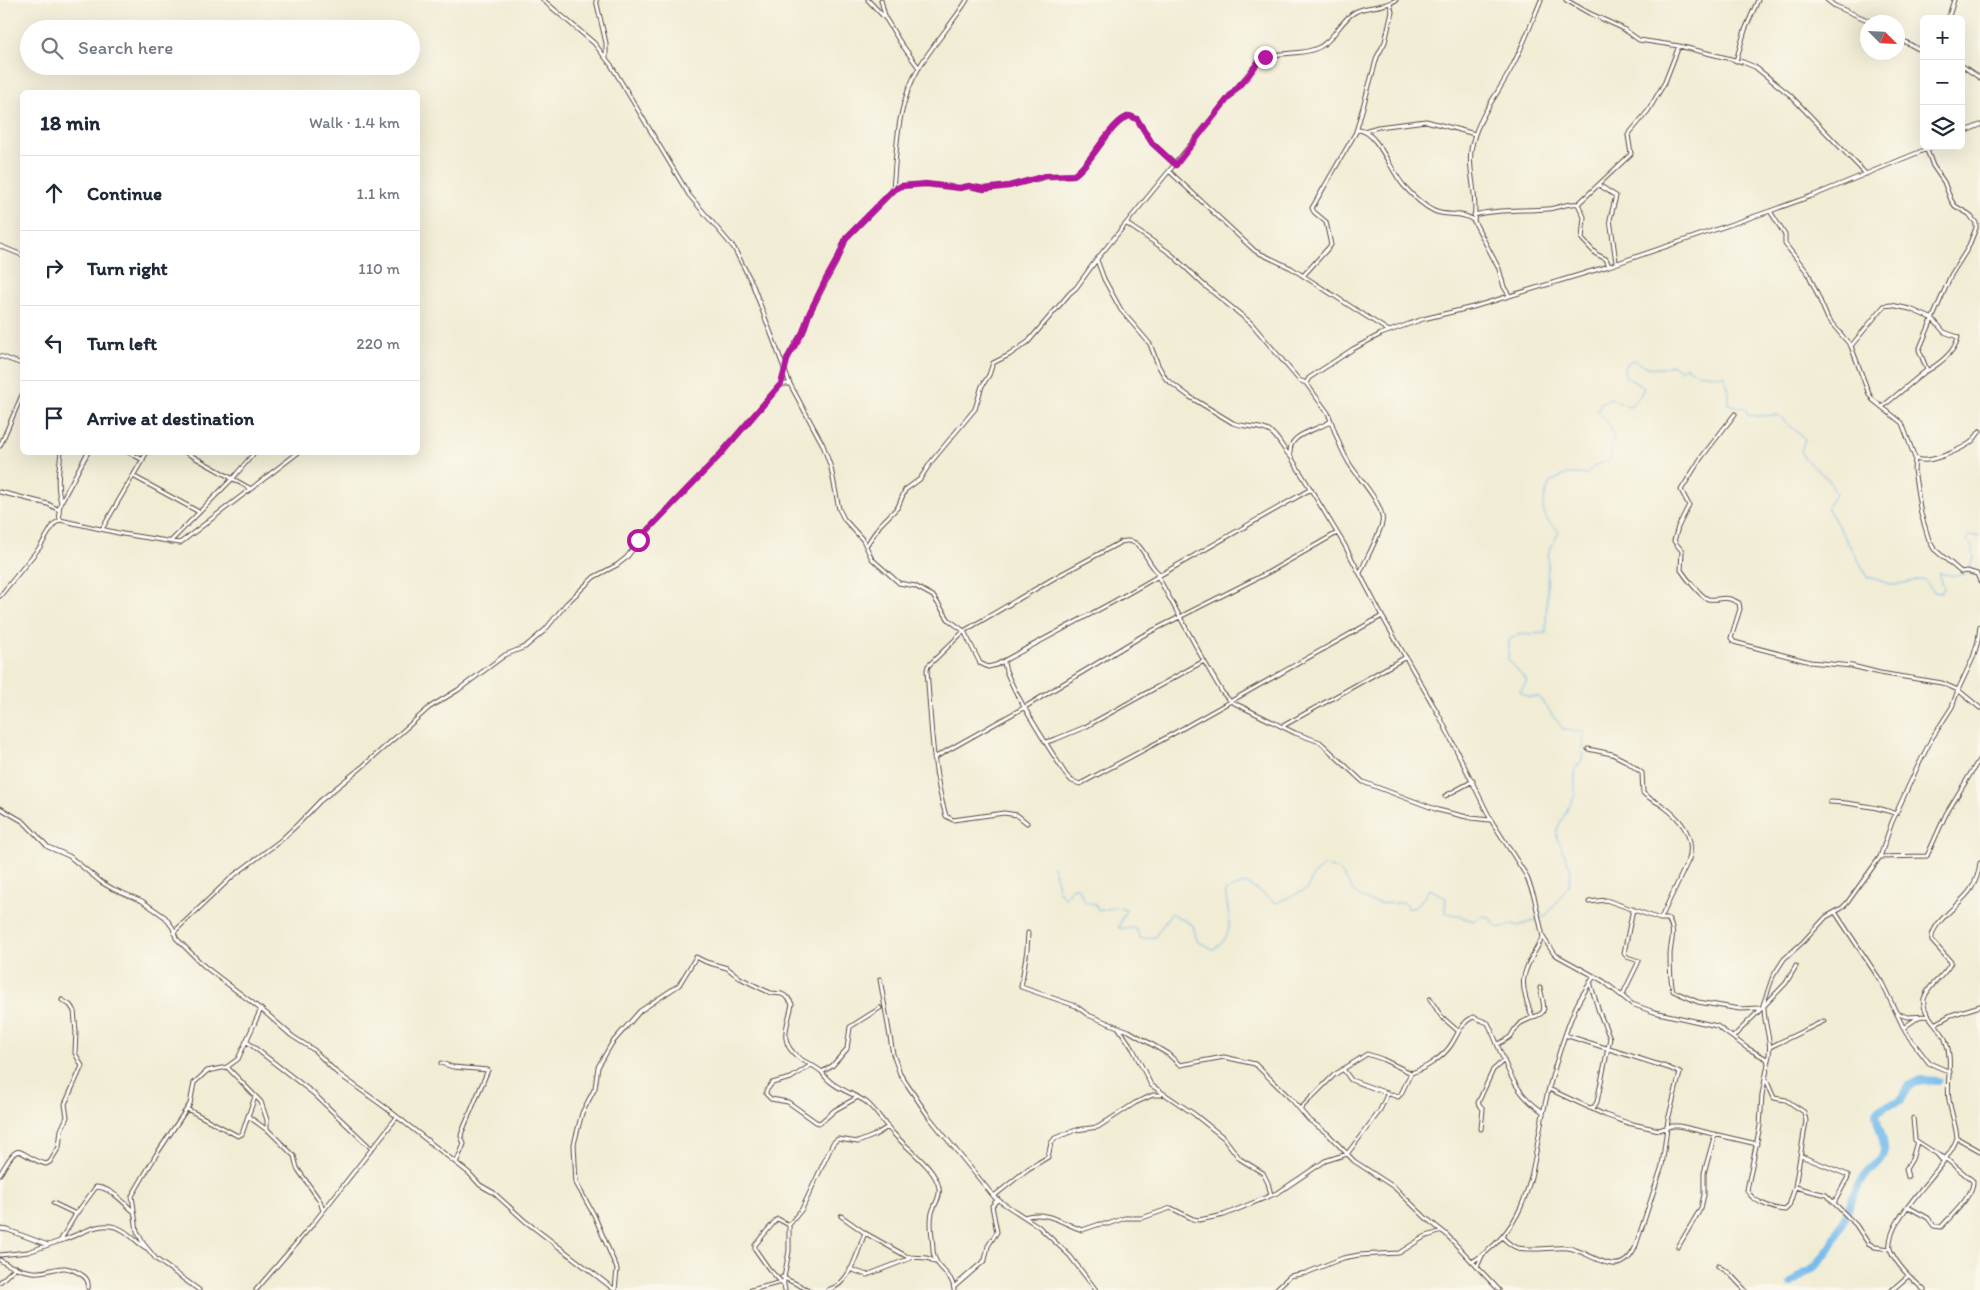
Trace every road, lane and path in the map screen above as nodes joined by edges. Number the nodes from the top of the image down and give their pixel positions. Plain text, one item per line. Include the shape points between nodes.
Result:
1 (543, 0) edge
2 (596, 0) edge
3 (868, 0) edge
4 (881, 0) edge
5 (967, 0) edge
6 (1396, 0) edge
7 (1541, 0) edge
8 (1566, 0) edge
9 (1758, 0) edge
10 (1827, 0) edge
11 (1954, 0) edge
12 (1390, 4) junction
13 (1949, 15) edge
14 (1860, 17) edge
15 (886, 19) junction
16 (1905, 42) edge
17 (1678, 46) junction
18 (1920, 50) edge
19 (606, 59) junction
20 (1736, 61) junction
21 (919, 68) junction
22 (1965, 68) edge
23 (1980, 78) edge
24 (1980, 125) edge
25 (1364, 130) junction
26 (1965, 131) edge
27 (1356, 132) junction
28 (1475, 134) junction
29 (1927, 150) joint
30 (1176, 165) junction
31 (1169, 171) junction
32 (1866, 174) junction
33 (894, 181) junction
34 (1599, 185) junction
35 (901, 186) junction
36 (892, 191) junction
37 (1578, 204) junction
38 (1770, 211) junction
39 (1476, 215) junction
40 (1469, 216) junction
41 (1474, 221) junction
42 (1126, 224) junction
43 (0, 246) edge
44 (20, 254) edge
45 (1097, 259) junction
46 (1616, 262) junction
47 (1609, 266) junction
48 (1302, 276) junction
49 (1509, 295) junction
50 (1934, 319) junction
51 (1389, 331) junction
52 (1851, 346) junction
53 (0, 356) edge
54 (20, 363) edge
55 (785, 369) junction
56 (1926, 372) junction
57 (1306, 383) junction
58 (781, 384) junction
59 (790, 384) junction
60 (20, 400) edge
61 (1882, 407) junction
62 (1735, 414) dead end
63 (1331, 421) junction
64 (1980, 431) edge
65 (0, 446) edge
66 (62, 455) edge
67 (86, 455) edge
68 (133, 455) edge
69 (145, 455) edge
70 (191, 455) edge
71 (252, 455) edge
72 (295, 455) edge
73 (1291, 457) junction
74 (1915, 458) junction
75 (142, 460) junction
76 (133, 476) junction
77 (233, 478) junction
78 (251, 489) junction
79 (1311, 489) junction
80 (0, 492) edge
81 (61, 502) junction
82 (58, 510) junction
83 (199, 512) junction
84 (60, 520) junction
85 (102, 529) junction
86 (1337, 533) junction
87 (170, 542) junction
88 (866, 547) junction
89 (1360, 573) junction
90 (1159, 574) junction
91 (1980, 581) edge
92 (0, 596) edge
93 (1382, 616) junction
94 (1181, 617) junction
95 (1980, 626) edge
96 (964, 631) junction
97 (1406, 657) junction
98 (1004, 660) junction
99 (1204, 661) junction
100 (1958, 690) junction
101 (1230, 701) junction
102 (1025, 708) junction
103 (1980, 708) edge
104 (1282, 726) junction
105 (1046, 742) junction
106 (1588, 749) dead end
107 (934, 758) junction
108 (1980, 758) edge
109 (1473, 781) junction
110 (1445, 796) dead end
111 (1830, 802) dead end
112 (0, 808) edge
113 (1896, 814) junction
114 (1491, 820) junction
115 (1027, 823) dead end
116 (1880, 857) junction
117 (1980, 863) edge
118 (1589, 902) dead end
119 (1633, 909) junction
120 (1835, 912) junction
121 (1660, 919) junction
122 (174, 931) junction
123 (1028, 933) dead end
124 (1543, 937) junction
125 (1796, 966) dead end
126 (1594, 976) junction
127 (880, 979) dead end
128 (1590, 982) junction
129 (1540, 988) dead end
130 (1622, 997) junction
131 (62, 1000) dead end
132 (1430, 1000) dead end
133 (1980, 1006) edge
134 (880, 1008) dead end
135 (1762, 1008) junction
136 (261, 1010) junction
137 (1896, 1013) junction
138 (1919, 1016) junction
139 (1928, 1016) junction
140 (1533, 1018) junction
141 (1824, 1021) dead end
142 (1936, 1023) junction
143 (1118, 1027) junction
144 (1903, 1028) junction
145 (1458, 1031) junction
146 (1565, 1035) junction
147 (1733, 1037) junction
148 (246, 1042) junction
149 (1498, 1044) junction
150 (1770, 1047) junction
151 (1609, 1048) junction
152 (1504, 1060) junction
153 (1768, 1060) junction
154 (441, 1063) dead end
155 (810, 1065) junction
156 (227, 1067) junction
157 (1343, 1069) junction
158 (822, 1072) junction
159 (1950, 1072) junction
160 (1411, 1073) junction
161 (1765, 1076) junction
162 (1549, 1089) junction
163 (1388, 1093) junction
164 (1164, 1095) junction
165 (255, 1097) junction
166 (858, 1097) junction
167 (1589, 1108) junction
168 (187, 1109) junction
169 (1300, 1110) junction
170 (1543, 1112) junction
171 (248, 1116) junction
172 (397, 1117) junction
173 (1913, 1118) dead end
174 (1668, 1120) junction
175 (1672, 1126) junction
176 (888, 1127) junction
177 (1666, 1128) junction
178 (1481, 1129) dead end
179 (268, 1130) junction
180 (1715, 1134) junction
181 (1957, 1138) junction
182 (1917, 1142) junction
183 (1757, 1144) junction
184 (372, 1149) junction
185 (1980, 1151) edge
186 (1347, 1154) junction
187 (1801, 1156) junction
188 (1944, 1159) junction
189 (456, 1163) junction
190 (0, 1174) edge
191 (1908, 1177) dead end
192 (1795, 1187) junction
193 (1271, 1195) junction
194 (996, 1198) junction
195 (53, 1203) dead end
196 (1834, 1203) junction
197 (1908, 1207) junction
198 (133, 1211) junction
199 (323, 1212) junction
200 (76, 1214) junction
201 (841, 1216) dead end
202 (1024, 1217) junction
203 (789, 1224) junction
204 (0, 1229) edge
205 (1442, 1231) junction
206 (865, 1233) junction
207 (1502, 1237) junction
208 (60, 1241) junction
209 (48, 1246) junction
210 (1678, 1247) dead end
211 (147, 1248) junction
212 (1890, 1249) junction
213 (0, 1255) edge
214 (1482, 1256) junction
215 (912, 1258) junction
216 (0, 1260) edge
217 (1472, 1262) junction
218 (937, 1264) junction
219 (1718, 1266) dead end
220 (16, 1267) junction
221 (1478, 1267) junction
222 (850, 1269) junction
223 (1908, 1276) junction
224 (783, 1281) junction
225 (0, 1282) edge
226 (88, 1288) dead end
227 (954, 1289) edge
228 (199, 1290) edge
229 (256, 1290) edge
230 (615, 1290) edge
231 (751, 1290) edge
232 (785, 1290) edge
233 (809, 1290) edge
234 (828, 1290) edge
235 (1096, 1290) edge
236 (1275, 1290) edge
237 (1499, 1290) edge
238 (1745, 1290) edge
239 (1892, 1290) edge
240 (1924, 1290) edge

1 - 19 street via 594,42
2 - 19 street via 606,43
3 - 15 street
4 - 15 street
5 - 21 street
6 - 12 street
7 - 28 street via 1514,65
8 - 17 street via 1639,40
9 - 20 street
10 - 14 street
11 - 13 street
12 - 27 street via 1392,12 1385,42
12 - 30 street via 1355,12 1322,46 1313,50 1271,55 1259,61
15 - 21 street
16 - 18 street
17 - 20 street
17 - 34 street via 1665,82 1648,111 1628,135 1631,154
19 - 55 street via 689,195 738,255
20 - 32 street via 1760,70 1790,95
21 - 33 street via 900,116
22 - 23 street
24 - 26 street
25 - 27 street
25 - 28 street via 1426,121
25 - 40 street via 1374,140 1397,178 1415,197 1434,211
27 - 48 street via 1312,208 1326,222 1331,245
28 - 39 street via 1470,158
29 - 32 street
29 - 50 street via 1955,206 1969,214 1976,223 1968,248 1951,276
30 - 31 street
30 - 35 street via 1152,143 1137,119 1130,116 1122,120 1074,175 1045,176 984,189 928,184
31 - 42 street
31 - 48 street via 1255,251
32 - 38 street
33 - 35 street
33 - 36 street
34 - 37 street
34 - 46 street via 1616,196 1610,219
35 - 36 street
36 - 55 street via 846,238
37 - 39 street
37 - 47 street via 1584,217 1582,239 1596,254 1606,259
38 - 46 street
38 - 52 street via 1785,235 1785,244 1808,273 1828,319
39 - 40 street
39 - 41 street
40 - 41 street
41 - 49 street
42 - 45 street
42 - 57 street via 1170,253 1204,285 1238,310
43 - 44 street
45 - 73 street via 1121,310 1150,344 1166,379 1233,423 1272,433
45 - 88 street via 1028,342 993,363 975,409 920,479 905,490 898,507 880,525
46 - 47 street
47 - 49 street
48 - 51 street
49 - 51 street
50 - 52 street via 1910,308 1887,305
50 - 56 street via 1919,350
50 - 56 street via 1944,332 1958,337 1950,353
51 - 57 street via 1313,374
52 - 61 street via 1869,394
53 - 54 street
55 - 58 street
55 - 59 street
56 - 61 street
57 - 63 street
58 - 59 street
58 - 122 street via 626,558 594,577 525,647 505,655 430,707 320,801 280,841 233,876
59 - 88 street via 823,445 839,509
60 - 65 street
61 - 74 street via 1902,424
62 - 100 street via 1681,490 1689,505 1674,541 1682,551 1681,570 1700,594 1709,599 1726,597 1739,603 1731,638 1734,642 1810,662 1930,680
63 - 73 street via 1294,441 1290,447
63 - 89 street via 1342,450 1378,506 1382,518
64 - 74 street via 1970,443 1946,455 1921,461
66 - 81 street via 58,476
67 - 81 street
68 - 75 street
69 - 75 street
70 - 77 street
71 - 77 street
72 - 78 street
73 - 79 street
74 - 91 street via 1921,514 1929,540 1938,554 1961,572 1977,574
75 - 76 street
76 - 83 street
76 - 85 street
77 - 78 street
77 - 83 street
78 - 87 street via 184,541
79 - 86 street
79 - 90 street
80 - 82 street via 52,505
81 - 82 street
82 - 84 street
83 - 87 street
84 - 85 street
84 - 92 street
85 - 87 street
86 - 89 street
86 - 94 street
88 - 96 street via 872,559 899,583 915,586 933,596 949,620
89 - 93 street
90 - 94 street
90 - 96 street via 1139,545 1126,540
90 - 98 street
93 - 97 street
93 - 101 street
94 - 99 street
94 - 102 street via 1142,636
95 - 100 street via 1973,658
96 - 98 street via 980,663 991,667
96 - 107 street via 931,662 927,670
97 - 104 street
97 - 109 street
98 - 102 street via 1006,672
99 - 101 street
99 - 105 street via 1085,727
100 - 103 street
100 - 113 street
101 - 104 street
101 - 105 street via 1080,784 1068,779
102 - 105 street
102 - 107 street
104 - 114 street via 1320,742 1363,782 1438,810
106 - 121 street via 1612,754 1642,774 1643,793 1670,811 1690,836 1688,860
107 - 115 street via 947,818 953,820 1004,813 1017,815
108 - 116 street via 1946,814 1927,856
109 - 110 street
109 - 114 street
111 - 113 street via 1880,807
112 - 122 street via 24,822 48,847 69,856 113,889 148,905 165,918
113 - 116 street
114 - 124 street via 1526,875
116 - 120 street via 1848,903
117 - 139 street via 1971,890 1949,911 1932,934 1932,941 1951,962 1924,999
118 - 119 street via 1606,900
119 - 121 street
119 - 130 street via 1624,953 1626,957 1639,961
120 - 135 street via 1820,922 1784,959 1773,976
120 - 137 street via 1882,983
121 - 135 street via 1668,919 1673,932 1670,953 1672,991 1698,1002 1740,1010
122 - 136 street via 176,938 204,966
123 - 143 street via 1021,987 1076,1006 1088,1015
124 - 126 street via 1554,954
124 - 140 street via 1529,961 1522,986
125 - 135 street via 1786,983
126 - 128 street
126 - 130 street
127 - 194 street via 893,1054 900,1074 929,1117
128 - 146 street
128 - 151 street via 1610,1038
129 - 140 street via 1545,1010
130 - 147 street via 1642,1009 1717,1026
131 - 190 street via 74,1011 75,1056 82,1066 66,1104 67,1117 59,1147 46,1164 21,1151 16,1152
132 - 145 street via 1441,1016
133 - 142 street via 1951,1014
134 - 158 street via 850,1027 847,1049
135 - 147 street
135 - 150 street
136 - 148 street
136 - 172 street
137 - 138 street via 1907,1017
137 - 144 street
138 - 139 street
138 - 144 street
139 - 142 street
140 - 149 street via 1520,1024
141 - 150 street
142 - 159 street via 1948,1045
143 - 164 street via 1151,1085
143 - 169 street via 1168,1054 1180,1065 1224,1057 1250,1062
144 - 159 street via 1929,1063
145 - 149 street via 1473,1017 1484,1020
145 - 160 street via 1443,1054
146 - 151 street
146 - 162 street
147 - 153 street
148 - 156 street via 238,1058
148 - 184 street via 313,1093
149 - 152 street
150 - 153 street
151 - 167 street via 1597,1102
151 - 174 street via 1680,1073
152 - 170 street via 1512,1081 1526,1100
152 - 178 street via 1493,1070 1478,1103 1483,1109
153 - 161 street
154 - 189 street via 486,1069 488,1072 462,1132 464,1144
155 - 158 street
155 - 166 street via 791,1078 772,1084 766,1094 788,1102 820,1123
155 - 230 street via 785,1039 792,1004 788,998 781,993 762,990 727,968 696,957 679,985 647,1006 626,1025 600,1062 595,1088 582,1112 574,1144 576,1183 617,1269
156 - 165 street
156 - 168 street via 207,1071 198,1078 192,1087
157 - 160 street via 1367,1054
157 - 163 street via 1351,1080
157 - 169 street
158 - 166 street via 827,1079
159 - 181 street via 1949,1099
160 - 163 street via 1400,1096
161 - 183 street
161 - 187 street via 1774,1098 1786,1100 1804,1112 1806,1121
162 - 167 street
162 - 170 street
163 - 186 street via 1379,1112
164 - 193 street via 1194,1114 1224,1138 1240,1159 1263,1173
164 - 194 street via 1153,1094 1098,1127 1076,1130 1055,1138 1047,1158 1028,1169
165 - 171 street
165 - 179 street via 261,1102
166 - 176 street via 876,1111
167 - 177 street via 1628,1122 1659,1130
168 - 171 street via 238,1136 242,1134
168 - 198 street via 134,1190
169 - 186 street
170 - 207 street via 1526,1195 1512,1226
171 - 179 street
172 - 184 street
172 - 189 street
173 - 182 street
174 - 175 street
174 - 177 street
175 - 177 street
175 - 180 street
176 - 203 street via 858,1142 833,1142 802,1209
176 - 218 street via 922,1161 939,1186 939,1196 931,1215
177 - 207 street via 1657,1182 1635,1248 1624,1262 1604,1263 1569,1248 1516,1248
179 - 199 street via 294,1156 297,1168 320,1201
180 - 183 street
180 - 210 street via 1704,1173 1701,1208
181 - 185 street
181 - 188 street
182 - 188 street
182 - 191 street via 1906,1169
183 - 192 street via 1748,1194 1771,1207 1785,1210
184 - 199 street
186 - 193 street via 1325,1161
186 - 205 street via 1394,1187
187 - 192 street
187 - 196 street via 1848,1175
188 - 197 street
188 - 197 street via 1973,1181 1969,1195 1942,1227 1934,1226 1928,1218
189 - 230 street via 523,1220
192 - 196 street via 1826,1195
193 - 202 street via 1224,1215 1197,1220 1171,1208 1142,1218 1125,1218 1082,1230 1042,1214
194 - 202 street
194 - 227 street via 992,1206 997,1232 988,1246 987,1258
195 - 200 street
196 - 212 street via 1868,1243
197 - 212 street via 1892,1231
198 - 200 street via 114,1194 98,1186
198 - 211 street via 137,1231
199 - 229 street
200 - 208 street
201 - 206 street
202 - 235 street via 1070,1256
203 - 224 street via 789,1251
203 - 224 street via 776,1220 755,1245 769,1269
204 - 209 street
205 - 217 street
205 - 236 street via 1399,1253 1343,1258 1290,1276
206 - 215 street
206 - 222 street
207 - 214 street
208 - 209 street
208 - 211 street via 108,1224
209 - 213 street
211 - 228 street via 156,1259
212 - 223 street
214 - 217 street
214 - 221 street
215 - 218 street via 928,1256
215 - 222 street via 867,1275
216 - 220 street
217 - 221 street
218 - 227 street via 952,1281
219 - 238 street
220 - 225 street
220 - 226 street via 32,1272 58,1267 69,1269 87,1280
221 - 237 street
222 - 234 street via 838,1287
223 - 239 street
223 - 240 street
224 - 231 street
224 - 232 street
224 - 233 street

